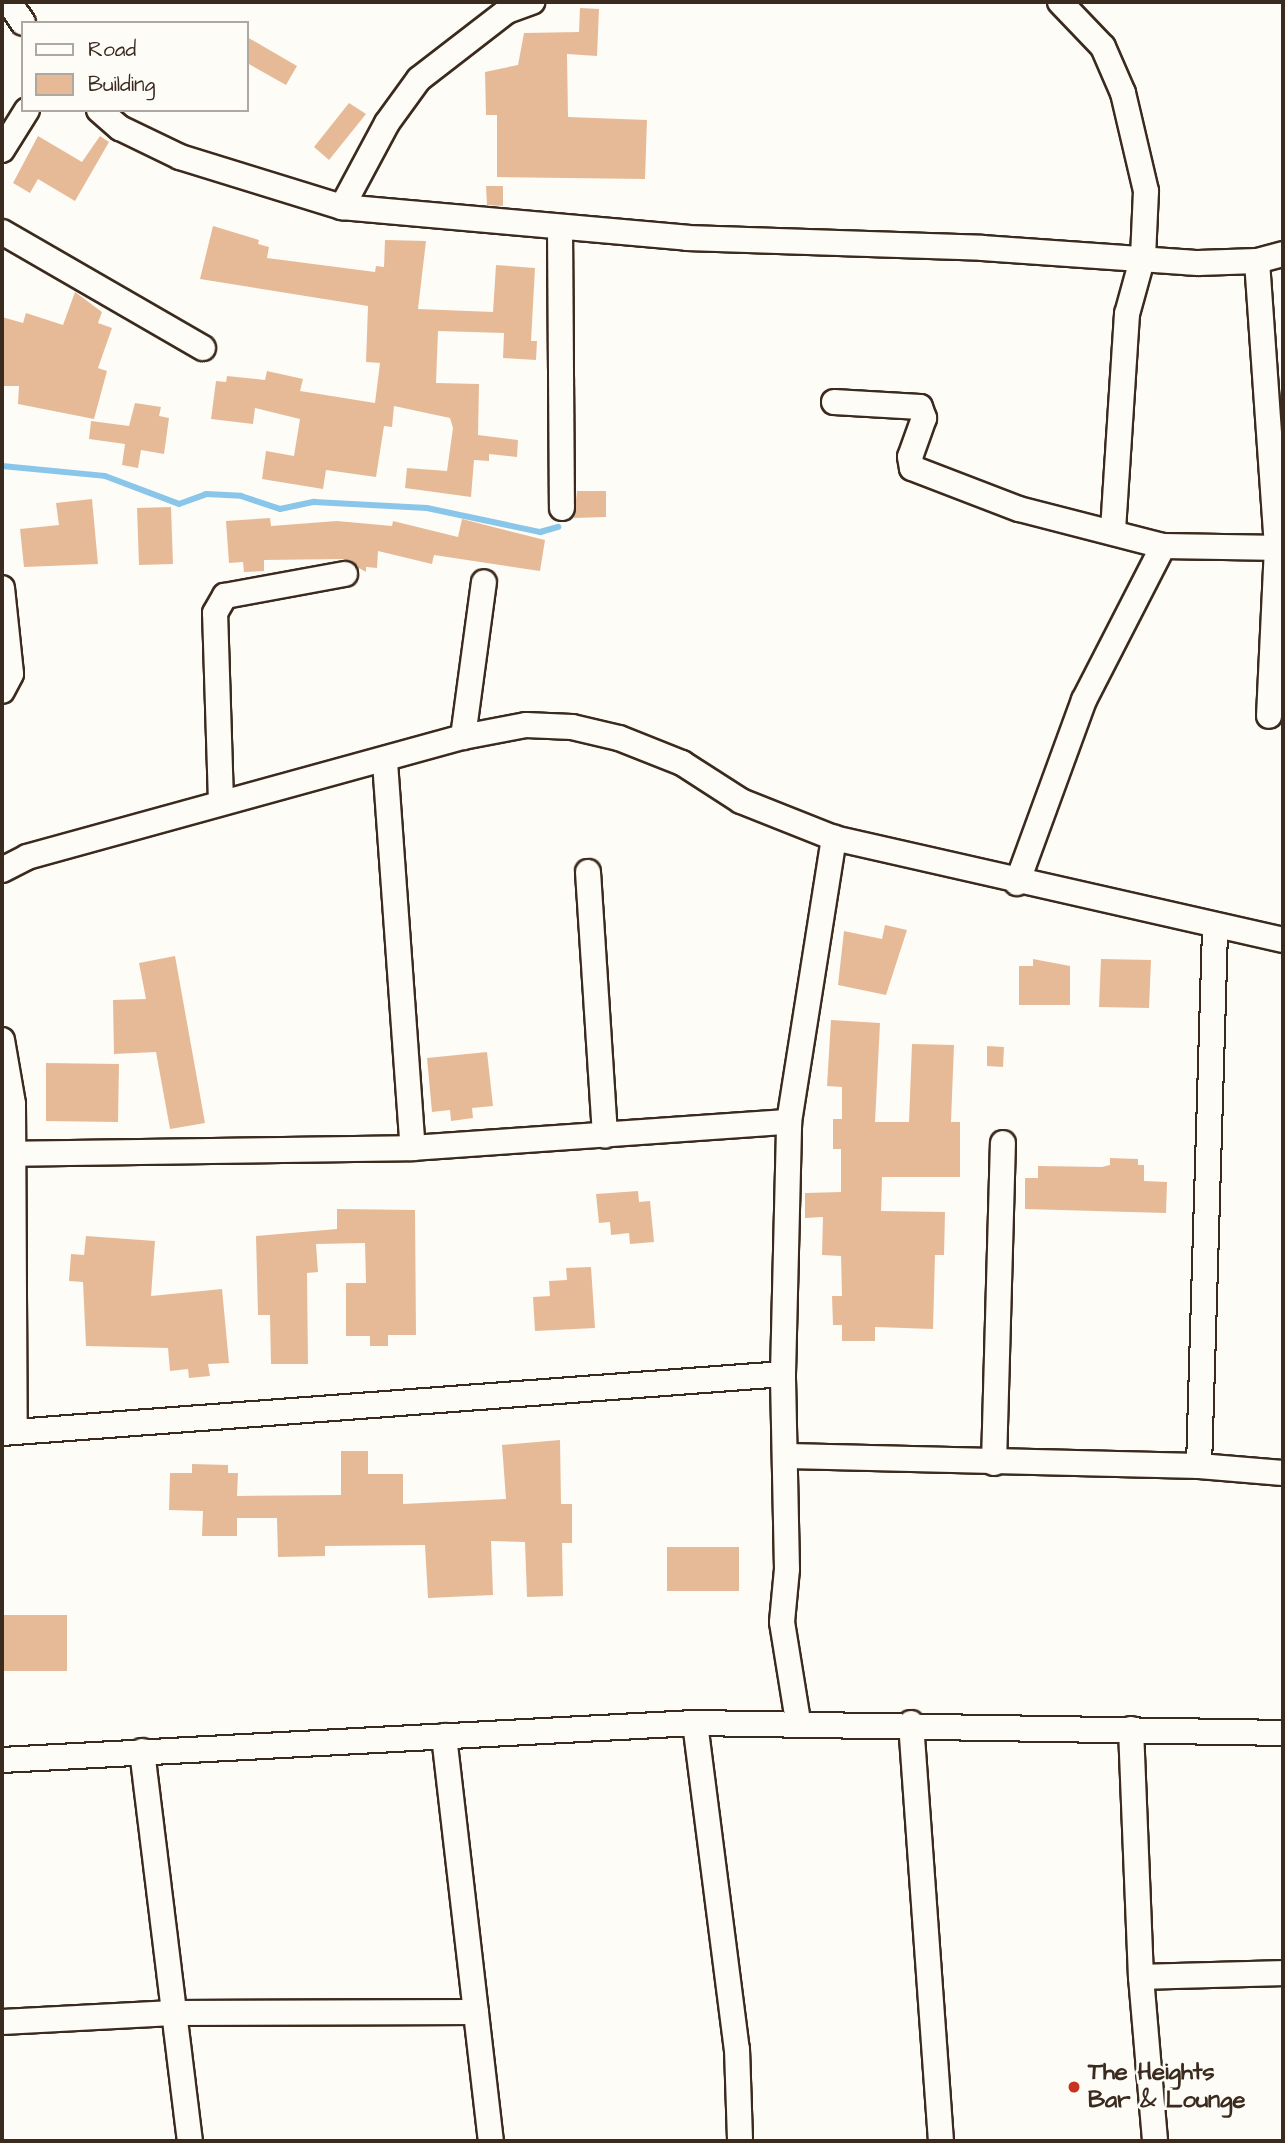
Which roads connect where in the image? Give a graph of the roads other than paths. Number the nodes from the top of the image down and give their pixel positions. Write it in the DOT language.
graph roads {
  1 [pos="9,2"];
  2 [pos="532,2"];
  3 [pos="1060,2"];
  4 [pos="22,21"];
  5 [pos="26,112"];
  6 [pos="101,112"];
  7 [pos="2,150"];
  8 [pos="342,207"];
  9 [pos="560,228"];
  10 [pos="2,232"];
  11 [pos="1283,254"];
  12 [pos="1143,256"];
  13 [pos="1257,261"];
  14 [pos="203,348"];
  15 [pos="834,402"];
  16 [pos="562,508"];
  17 [pos="1113,532"];
  18 [pos="1163,546"];
  19 [pos="1280,548"];
  20 [pos="345,574"];
  21 [pos="484,582"];
  22 [pos="2,588"];
  23 [pos="2,691"];
  24 [pos="1269,716"];
  25 [pos="463,737"];
  26 [pos="386,762"];
  27 [pos="221,802"];
  28 [pos="834,838"];
  29 [pos="2,870"];
  30 [pos="588,872"];
  31 [pos="1017,883"];
  32 [pos="1215,929"];
  33 [pos="1283,940"];
  34 [pos="2,1040"];
  35 [pos="789,1122"];
  36 [pos="605,1135"];
  37 [pos="1003,1143"];
  38 [pos="413,1148"];
  39 [pos="7,1155"];
  40 [pos="783,1374"];
  41 [pos="8,1433"];
  42 [pos="788,1456"];
  43 [pos="993,1463"];
  44 [pos="1199,1466"];
  45 [pos="1283,1474"];
  46 [pos="798,1721"];
  47 [pos="695,1723"];
  48 [pos="911,1723"];
  49 [pos="1131,1729"];
  50 [pos="1283,1733"];
  51 [pos="444,1736"];
  52 [pos="142,1751"];
  53 [pos="2,1760"];
  54 [pos="1283,1973"];
  55 [pos="1141,1977"];
  56 [pos="476,2012"];
  57 [pos="173,2013"];
  58 [pos="2,2022"];
  59 [pos="190,2141"];
  60 [pos="491,2141"];
  61 [pos="740,2141"];
  62 [pos="941,2141"];
  63 [pos="1155,2141"];
  1 -- 4 [label="street"];
  2 -- 8 [label="street"];
  3 -- 12 [label="street"];
  5 -- 7 [label="street"];
  6 -- 8 [label="street"];
  8 -- 9 [label="street"];
  9 -- 12 [label="street"];
  9 -- 16 [label="street"];
  10 -- 14 [label="street"];
  11 -- 13 [label="street"];
  12 -- 13 [label="street"];
  12 -- 17 [label="street"];
  13 -- 19 [label="street"];
  15 -- 17 [label="street"];
  17 -- 18 [label="street"];
  18 -- 19 [label="street"];
  18 -- 31 [label="street"];
  19 -- 24 [label="street"];
  20 -- 27 [label="street"];
  21 -- 25 [label="street"];
  22 -- 23 [label="street"];
  25 -- 26 [label="street"];
  25 -- 28 [label="street"];
  26 -- 27 [label="street"];
  26 -- 38 [label="street"];
  27 -- 29 [label="street"];
  28 -- 31 [label="street"];
  28 -- 35 [label="street"];
  30 -- 36 [label="street"];
  31 -- 32 [label="street"];
  32 -- 33 [label="street"];
  32 -- 44 [label="street"];
  34 -- 39 [label="street"];
  35 -- 36 [label="street"];
  35 -- 40 [label="street"];
  36 -- 38 [label="street"];
  37 -- 43 [label="street"];
  38 -- 39 [label="street"];
  39 -- 41 [label="street"];
  40 -- 41 [label="street"];
  40 -- 42 [label="street"];
  42 -- 43 [label="street"];
  42 -- 46 [label="street"];
  43 -- 44 [label="street"];
  44 -- 45 [label="street"];
  46 -- 47 [label="street"];
  46 -- 48 [label="street"];
  47 -- 51 [label="street"];
  47 -- 61 [label="street"];
  48 -- 49 [label="street"];
  48 -- 62 [label="street"];
  49 -- 50 [label="street"];
  49 -- 55 [label="street"];
  51 -- 52 [label="street"];
  51 -- 56 [label="street"];
  52 -- 53 [label="street"];
  52 -- 57 [label="street"];
  54 -- 55 [label="street"];
  55 -- 63 [label="street"];
  56 -- 57 [label="street"];
  56 -- 60 [label="street"];
  57 -- 58 [label="street"];
  57 -- 59 [label="street"];
}
